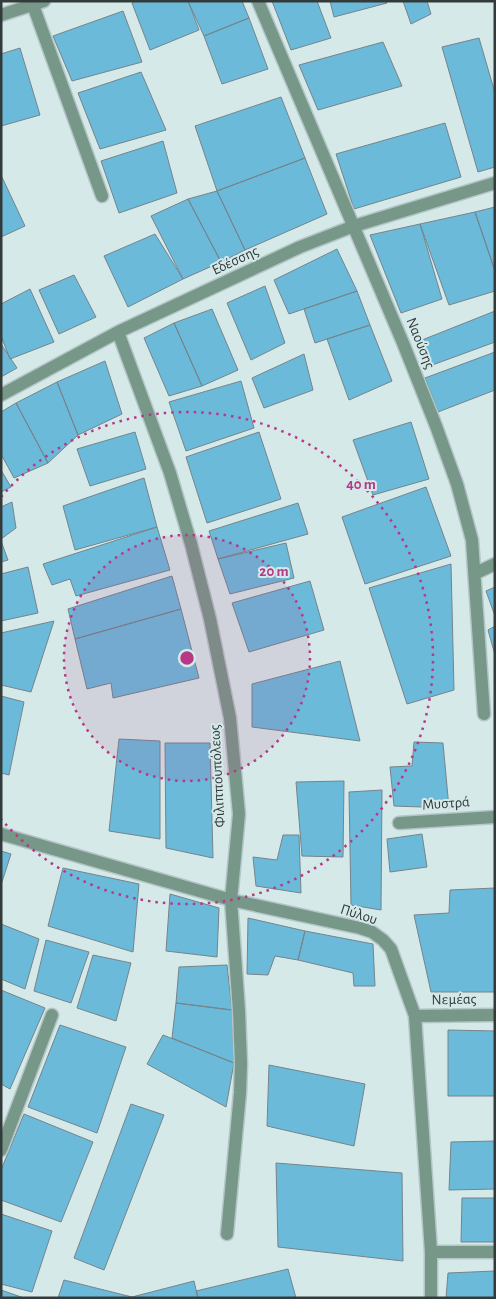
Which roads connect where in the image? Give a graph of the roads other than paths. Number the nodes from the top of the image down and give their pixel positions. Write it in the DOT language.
graph roads {
  1 [pos="258,1"];
  2 [pos="39,3"];
  3 [pos="1,15"];
  4 [pos="495,183"];
  5 [pos="102,196"];
  6 [pos="354,226"];
  7 [pos="118,332"];
  8 [pos="1,396"];
  9 [pos="495,564"];
  10 [pos="476,573"];
  11 [pos="484,714"];
  12 [pos="495,816"];
  13 [pos="399,823"];
  14 [pos="1,834"];
  15 [pos="231,900"];
  16 [pos="52,1015"];
  17 [pos="495,1015"];
  18 [pos="415,1016"];
  19 [pos="1,1150"];
  20 [pos="227,1234"];
  21 [pos="431,1252"];
  22 [pos="495,1252"];
  23 [pos="431,1298"];
  1 -- 6 [label="street, Ναούσης"];
  2 -- 3 [label="street"];
  2 -- 5 [label="street"];
  4 -- 6 [label="street, Εδέσσης"];
  6 -- 7 [label="street, Εδέσσης"];
  6 -- 10 [label="street, Ναούσης"];
  7 -- 8 [label="street, Εδέσσης"];
  7 -- 15 [label="street, Φιλιππουπόλεως"];
  9 -- 10 [label="street"];
  10 -- 11 [label="street, Ναούσης"];
  12 -- 13 [label="street, Μυστρά"];
  14 -- 15 [label="street, Πύλου"];
  15 -- 18 [label="street, Πύλου"];
  15 -- 20 [label="street, Φιλιππουπόλεως"];
  16 -- 19 [label="street"];
  17 -- 18 [label="street, Νεμέας"];
  18 -- 21 [label="street, Πύλου"];
  21 -- 22 [label="street"];
  21 -- 23 [label="street, Πύλου"];
}
